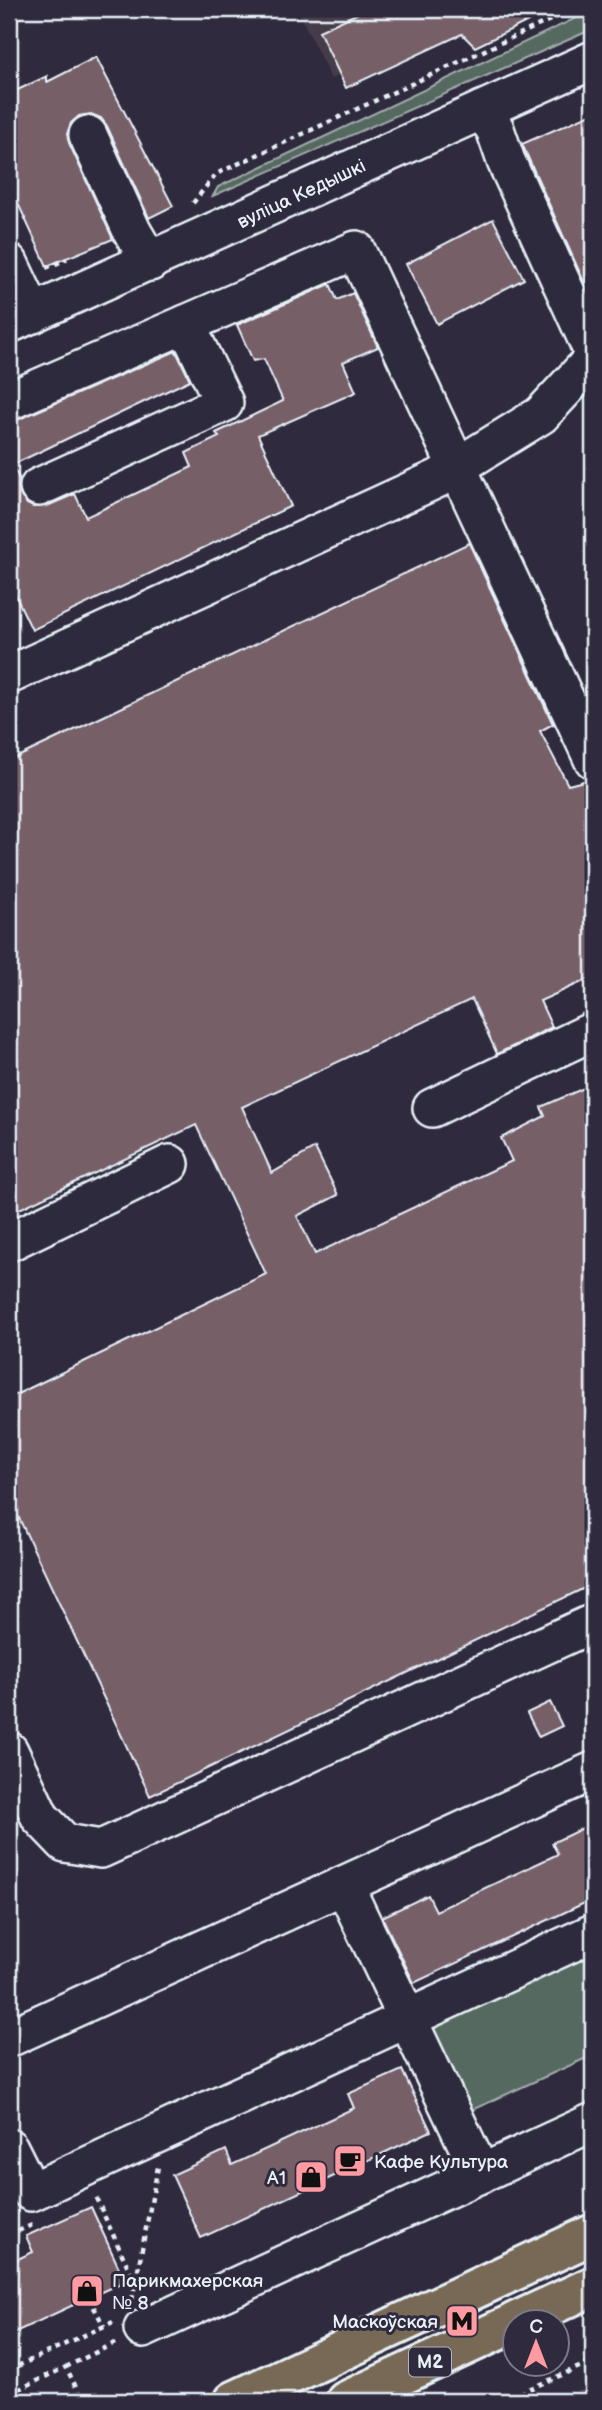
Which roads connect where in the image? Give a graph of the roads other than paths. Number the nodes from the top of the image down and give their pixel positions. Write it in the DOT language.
graph roads {
  1 [pos="593,60"];
  2 [pos="482,110"];
  3 [pos="88,135"];
  4 [pos="150,262"];
  5 [pos="13,272"];
  6 [pos="21,319"];
  7 [pos="186,324"];
  8 [pos="593,352"];
  9 [pos="593,359"];
  10 [pos="9,401"];
  11 [pos="457,467"];
  12 [pos="39,487"];
  13 [pos="9,674"];
  14 [pos="584,715"];
  15 [pos="593,759"];
  16 [pos="593,1031"];
  17 [pos="432,1108"];
  18 [pos="170,1164"];
  19 [pos="9,1242"];
  20 [pos="593,1623"];
  21 [pos="9,1751"];
  22 [pos="593,1771"];
  23 [pos="344,1885"];
  24 [pos="593,1933"];
  25 [pos="406,2018"];
  26 [pos="9,2038"];
  27 [pos="593,2122"];
  28 [pos="9,2148"];
  29 [pos="481,2174"];
  30 [pos="593,2234"];
  31 [pos="593,2286"];
  32 [pos="547,2308"];
  33 [pos="137,2316"];
  34 [pos="500,2330"];
  35 [pos="234,2401"];
  36 [pos="346,2401"];
  1 -- 2 [label="street, вуліца Кедышкі"];
  2 -- 4 [label="street, вуліца Кедышкі"];
  2 -- 8 [label="street"];
  3 -- 4 [label="street"];
  4 -- 6 [label="street, вуліца Кедышкі"];
  5 -- 6 [label="street"];
  7 -- 10 [label="street"];
  7 -- 11 [label="street"];
  7 -- 12 [label="street"];
  9 -- 11 [label="street"];
  11 -- 13 [label="street"];
  11 -- 14 [label="street"];
  14 -- 15 [label="street"];
  16 -- 17 [label="street"];
  18 -- 19 [label="street"];
  20 -- 21 [label="street"];
  22 -- 23 [label="street"];
  23 -- 25 [label="street"];
  23 -- 26 [label="street"];
  24 -- 25 [label="street"];
  25 -- 28 [label="street"];
  25 -- 29 [label="street"];
  27 -- 29 [label="street"];
  29 -- 33 [label="street"];
  30 -- 35 [label="main road, М2"];
  31 -- 32 [label="main road, М2"];
  34 -- 36 [label="main road, М2"];
}
